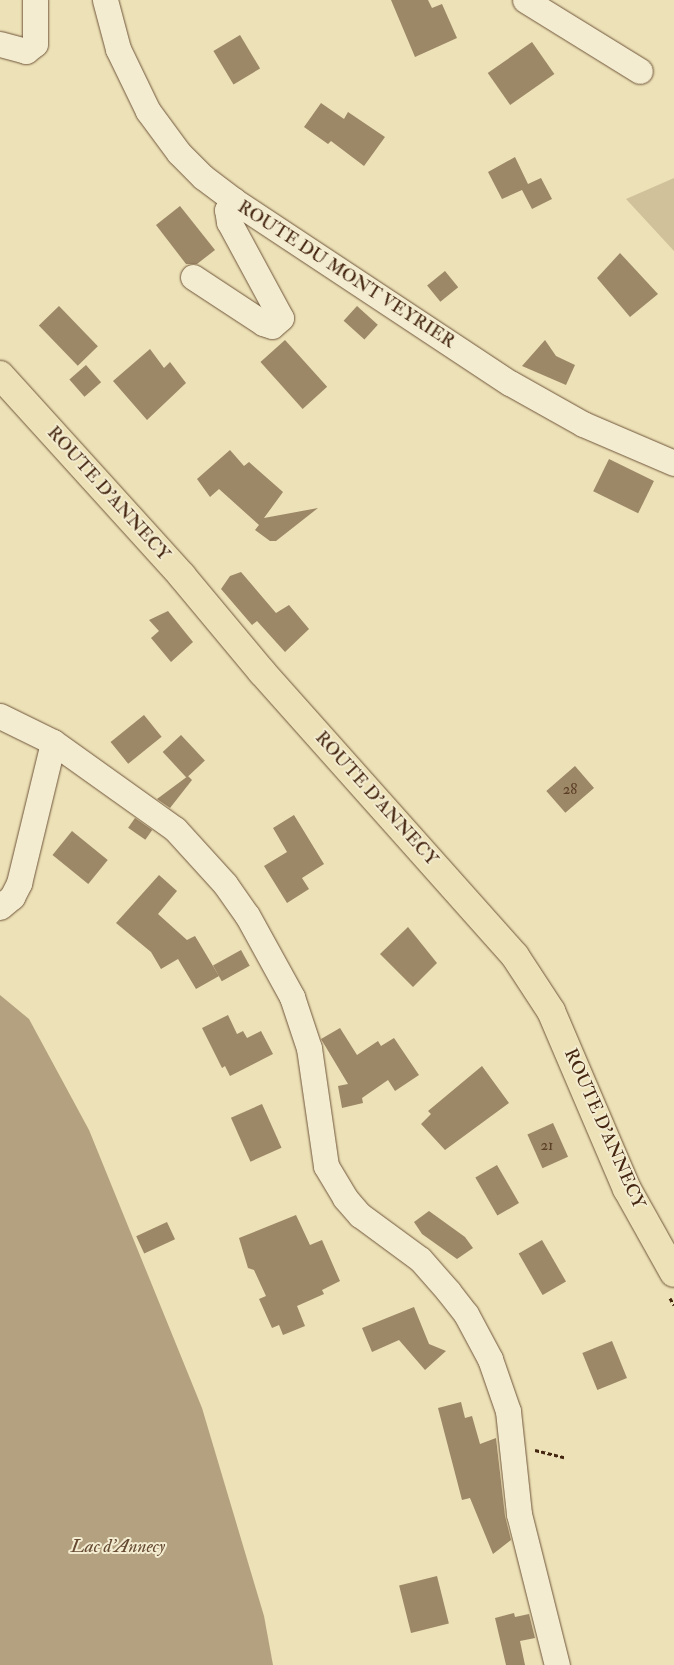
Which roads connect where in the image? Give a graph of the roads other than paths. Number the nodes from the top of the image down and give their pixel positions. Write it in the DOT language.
graph roads {
  1 [pos="35,0"];
  2 [pos="105,0"];
  3 [pos="525,0"];
  4 [pos="0,44"];
  5 [pos="640,71"];
  6 [pos="233,200"];
  7 [pos="193,277"];
  8 [pos="0,375"];
  9 [pos="674,463"];
  10 [pos="0,716"];
  11 [pos="53,742"];
  12 [pos="0,907"];
  13 [pos="669,1281"];
  14 [pos="557,1665"];
  1 -- 4 [label="street"];
  2 -- 6 [label="street, ROUTE DU MONT VEYRIER"];
  3 -- 5 [label="street"];
  6 -- 7 [label="street"];
  6 -- 9 [label="street, ROUTE DU MONT VEYRIER"];
  8 -- 13 [label="main road, ROUTE D'ANNECY"];
  10 -- 11 [label="street"];
  11 -- 12 [label="street"];
  11 -- 14 [label="street"];
}
